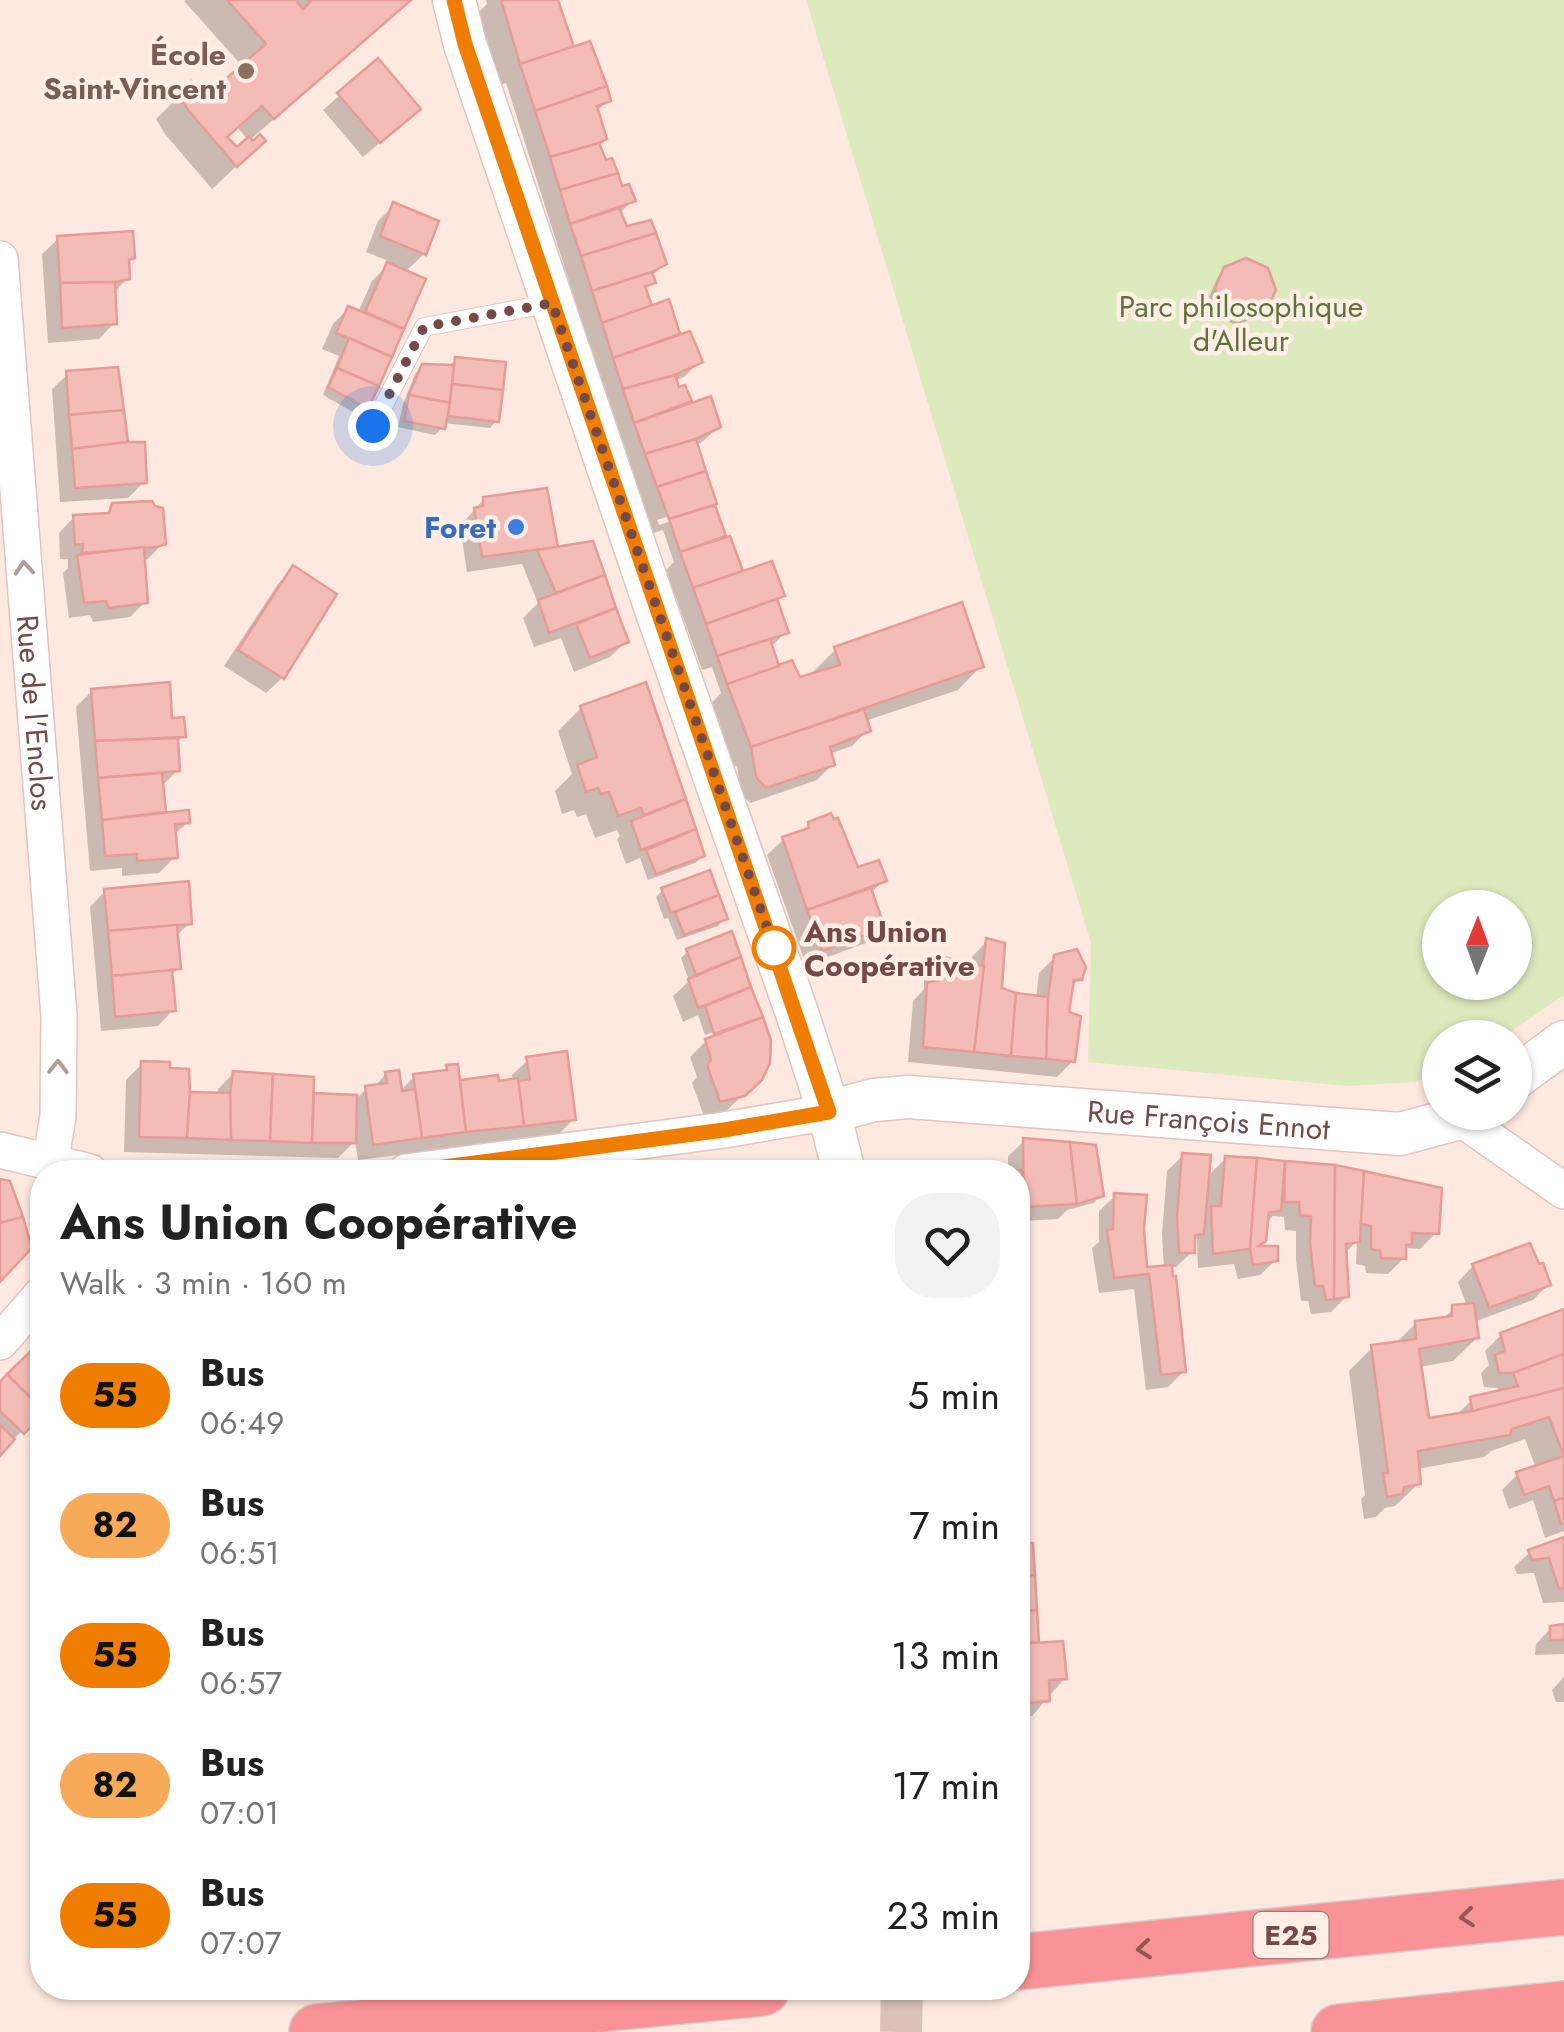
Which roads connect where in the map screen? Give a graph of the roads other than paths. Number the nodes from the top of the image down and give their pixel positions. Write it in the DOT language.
graph roads {
  1 [pos="454,0"];
  2 [pos="0,259"];
  3 [pos="552,303"];
  4 [pos="373,426"];
  5 [pos="1564,1042"];
  6 [pos="1532,1066"];
  7 [pos="829,1112"];
  8 [pos="1422,1127"];
  9 [pos="1484,1130"];
  10 [pos="0,1150"];
  11 [pos="36,1160"];
  12 [pos="51,1160"];
  13 [pos="497,1160"];
  14 [pos="841,1160"];
  15 [pos="1564,1190"];
  16 [pos="30,1308"];
  17 [pos="0,1342"];
  18 [pos="1564,1907"];
  19 [pos="1030,1961"];
  20 [pos="641,2000"];
  21 [pos="1564,2010"];
  22 [pos="317,2032"];
  23 [pos="1339,2032"];
  1 -- 3 [label="street"];
  12 -- 2 [label="street, Rue de l'Enclos, one-way"];
  3 -- 4 [label="lane"];
  3 -- 7 [label="street"];
  5 -- 6 [label="street"];
  7 -- 8 [label="street, Rue François Ennot"];
  7 -- 13 [label="street"];
  7 -- 14 [label="street"];
  9 -- 15 [label="street, Rue François Ennot"];
  10 -- 11 [label="street"];
  16 -- 17 [label="street"];
  18 -- 19 [label="highway, E25, one-way"];
  20 -- 22 [label="highway"];
  21 -- 23 [label="highway"];
}
